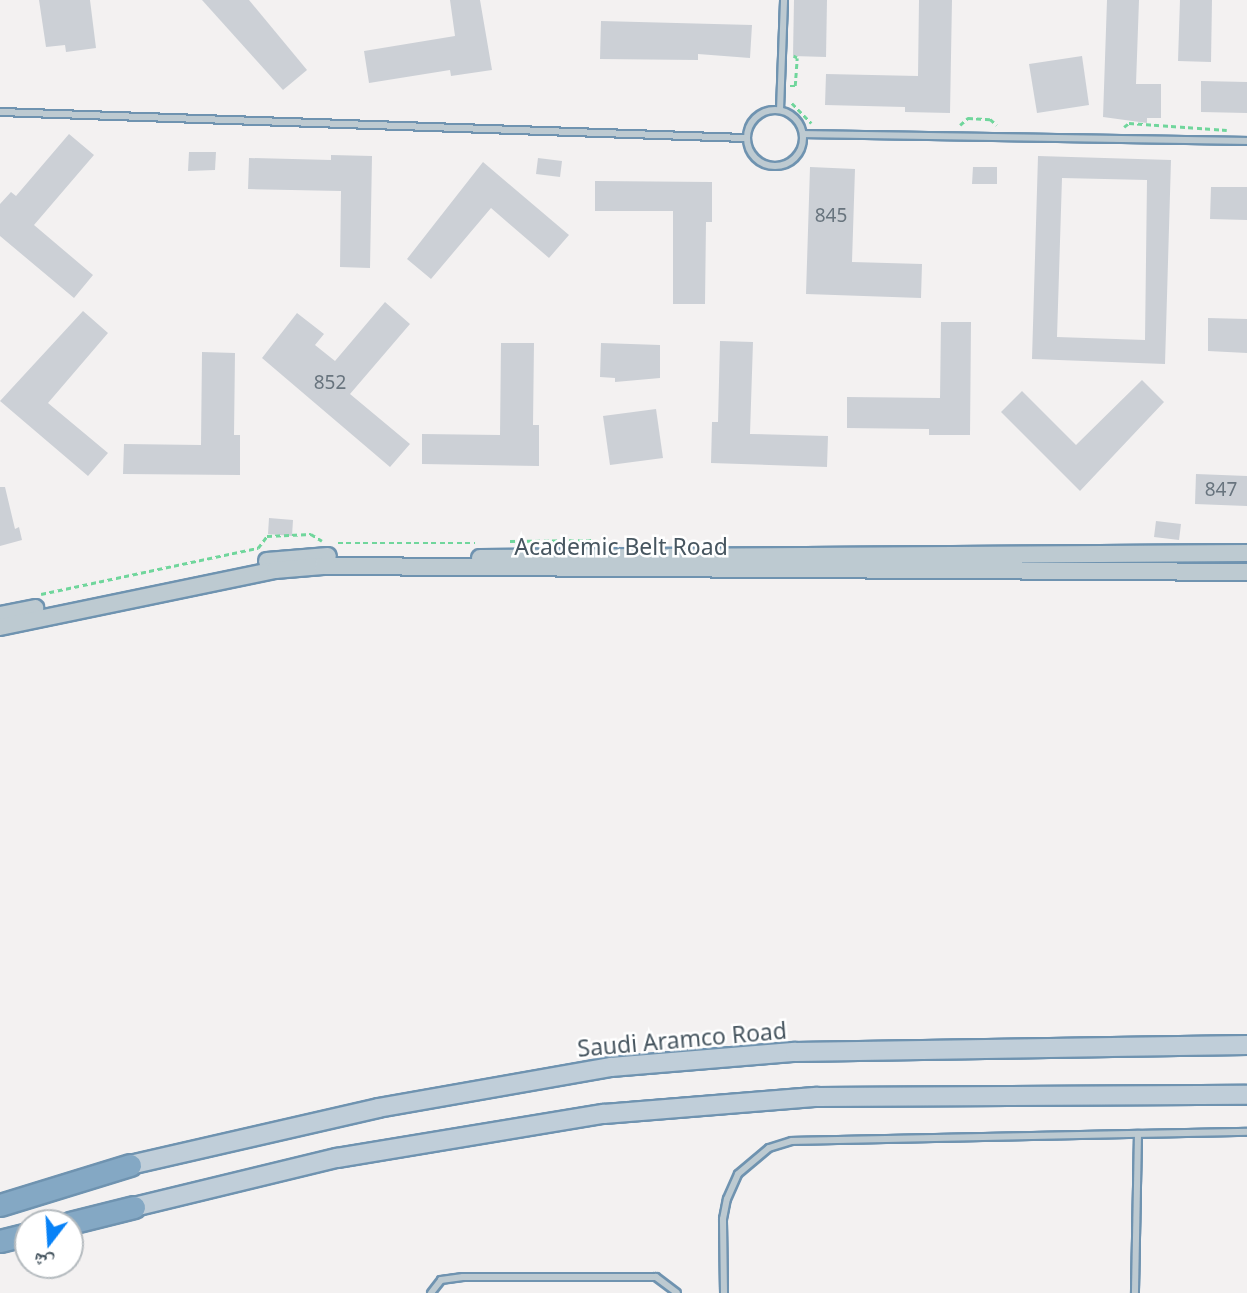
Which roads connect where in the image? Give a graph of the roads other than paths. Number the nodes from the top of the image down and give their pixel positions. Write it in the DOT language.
graph roads {
  1 [pos="784,0"];
  2 [pos="780,110"];
  3 [pos="0,113"];
  4 [pos="803,134"];
  5 [pos="746,138"];
  6 [pos="1247,141"];
  7 [pos="1247,553"];
  8 [pos="1247,572"];
  9 [pos="0,615"];
  10 [pos="0,626"];
  11 [pos="1247,1045"];
  12 [pos="1247,1095"];
  13 [pos="1247,1132"];
  14 [pos="1138,1134"];
  15 [pos="130,1165"];
  16 [pos="0,1195"];
  17 [pos="0,1205"];
  18 [pos="134,1207"];
  19 [pos="84,1220"];
  20 [pos="431,1293"];
  21 [pos="677,1293"];
  22 [pos="724,1293"];
  23 [pos="1135,1293"];
  1 -- 2 [label="lane"];
  2 -- 4 [label="lane"];
  2 -- 5 [label="lane"];
  3 -- 5 [label="lane"];
  4 -- 5 [label="lane"];
  4 -- 6 [label="lane"];
  7 -- 9 [label="street, Academic Belt Road"];
  8 -- 10 [label="street, Academic Belt Road"];
  11 -- 15 [label="main road, Saudi Aramco Road"];
  12 -- 18 [label="main road"];
  13 -- 14 [label="lane"];
  14 -- 22 [label="lane"];
  14 -- 23 [label="lane"];
  15 -- 16 [label="highway"];
  15 -- 17 [label="highway"];
  18 -- 19 [label="highway"];
  20 -- 21 [label="lane"];
}
